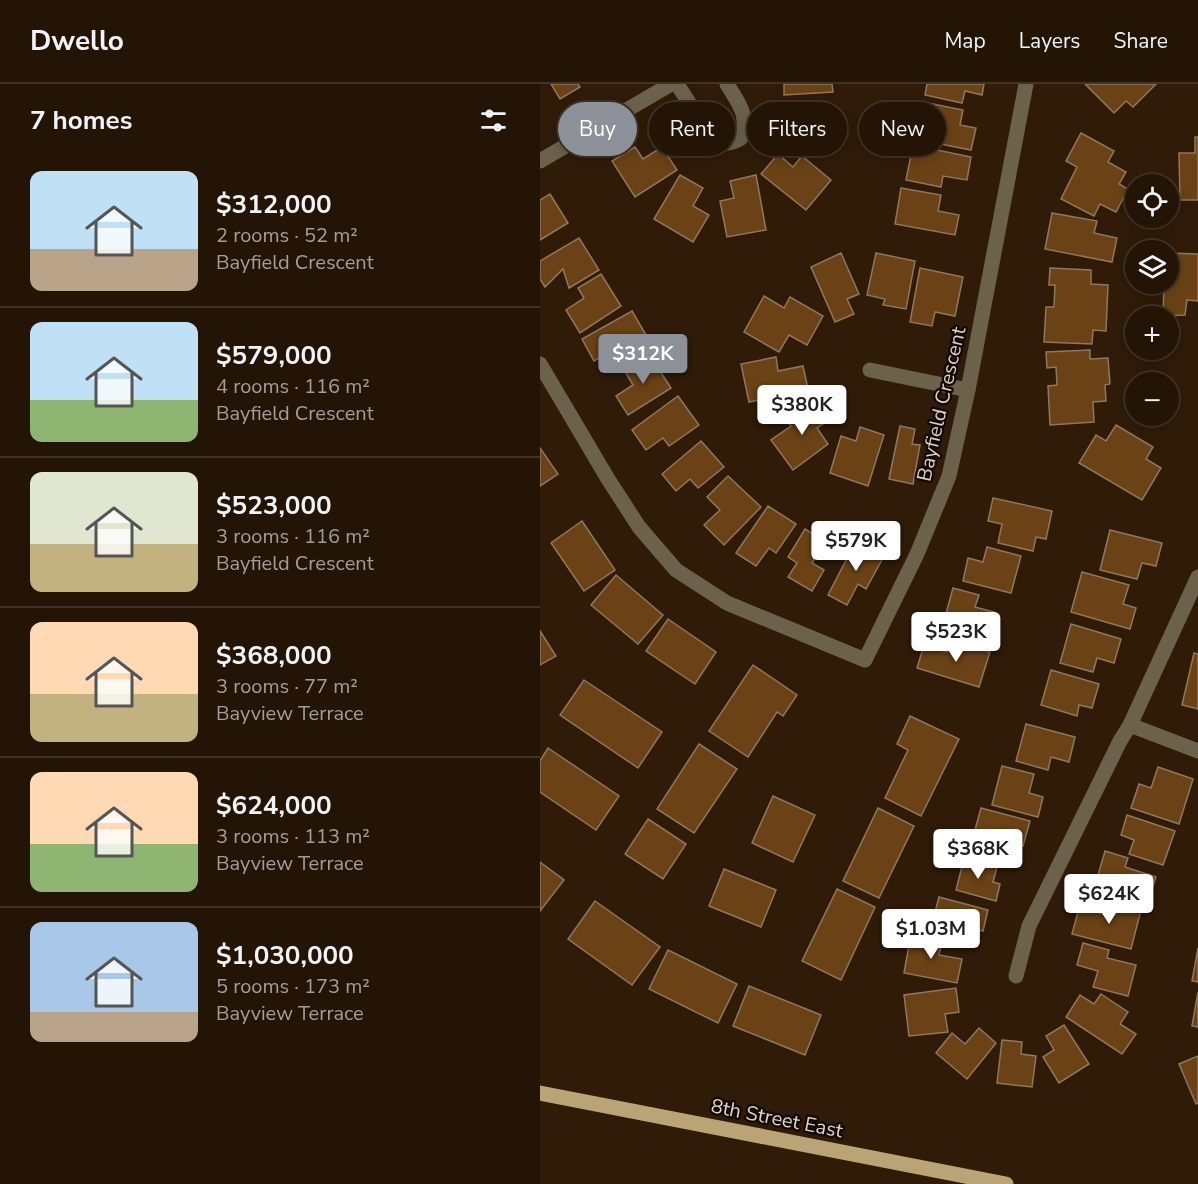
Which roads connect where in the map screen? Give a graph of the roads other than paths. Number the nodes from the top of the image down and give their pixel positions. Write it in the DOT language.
graph roads {
  1 [pos="671,84"];
  2 [pos="677,84"];
  3 [pos="727,84"];
  4 [pos="1026,84"];
  5 [pos="540,161"];
  6 [pos="540,364"];
  7 [pos="870,370"];
  8 [pos="968,390"];
  9 [pos="1198,577"];
  10 [pos="1130,724"];
  11 [pos="1198,751"];
  12 [pos="1016,976"];
  13 [pos="540,1093"];
  14 [pos="1006,1184"];
  1 -- 5 [label="street"];
  2 -- 3 [label="street"];
  4 -- 8 [label="street, Bayfield Crescent"];
  6 -- 8 [label="street, Bayfield Crescent"];
  7 -- 8 [label="street"];
  9 -- 10 [label="street"];
  10 -- 11 [label="street"];
  10 -- 12 [label="street"];
  13 -- 14 [label="main road, 8th Street East"];
}
